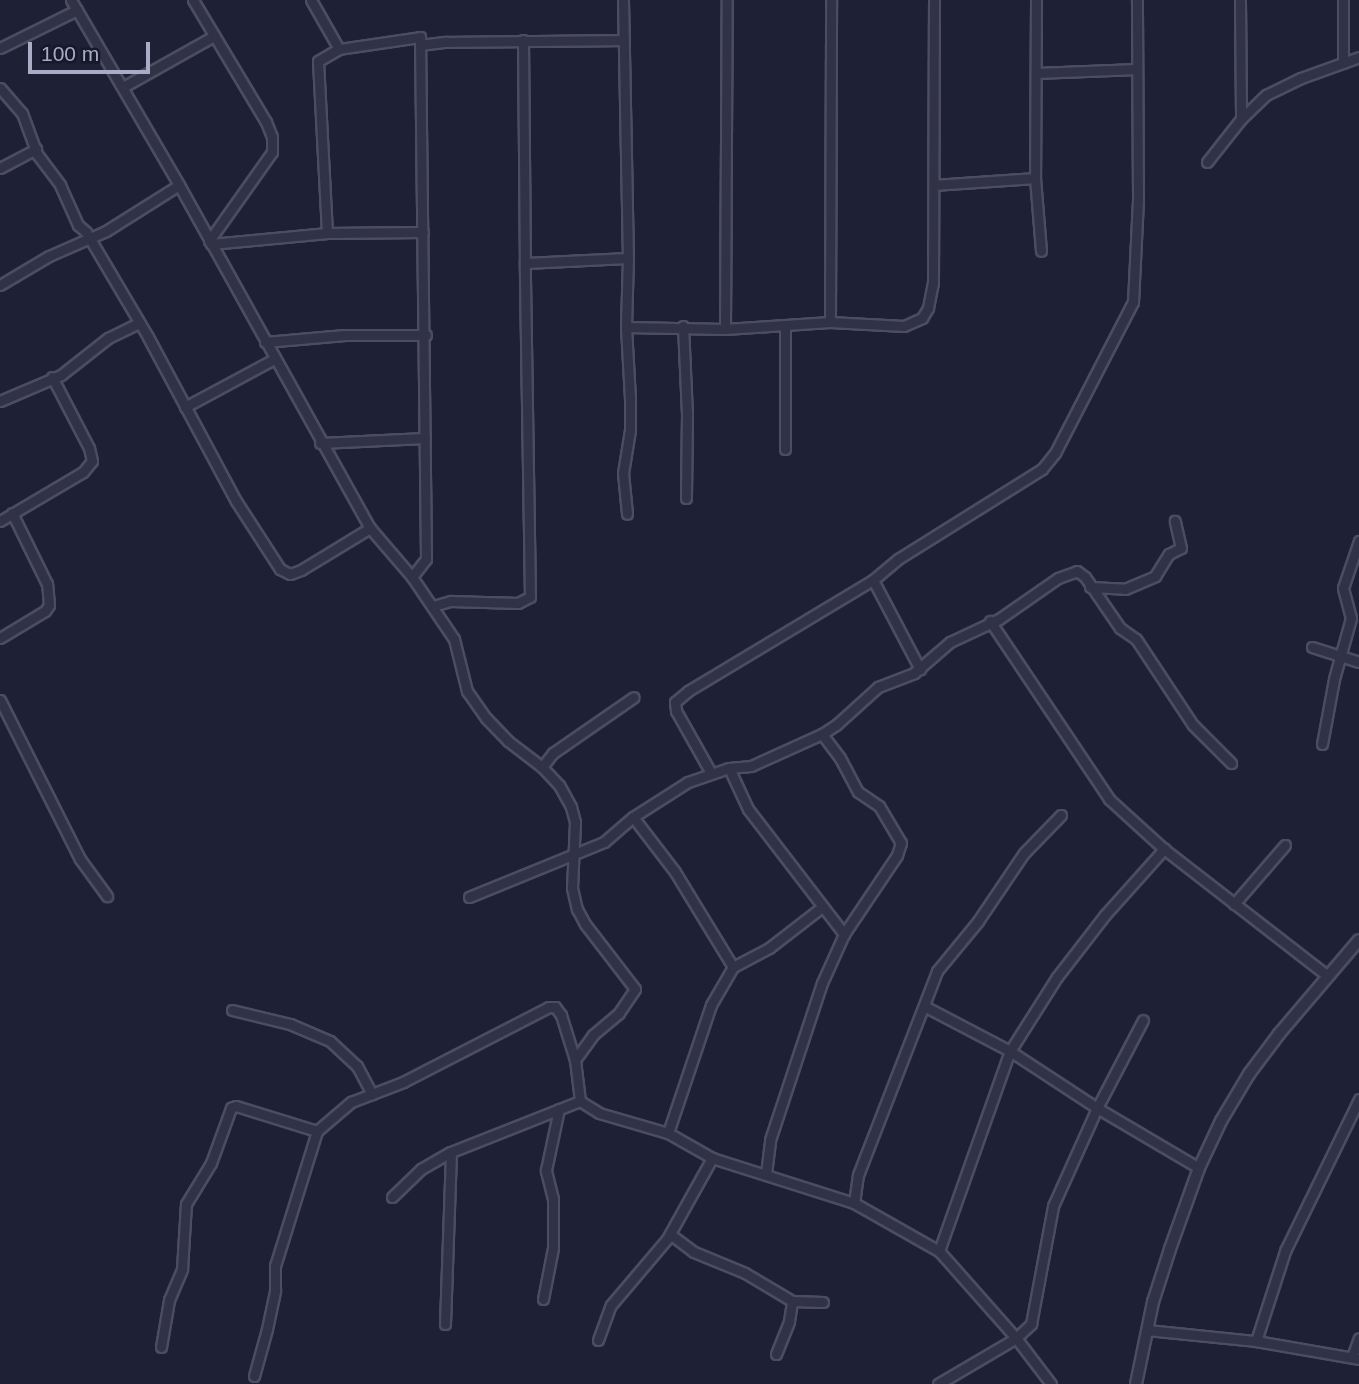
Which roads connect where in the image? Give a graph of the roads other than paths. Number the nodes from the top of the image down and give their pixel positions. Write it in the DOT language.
graph roads {
  1 [pos="71,0"];
  2 [pos="193,0"];
  3 [pos="311,0"];
  4 [pos="623,0"];
  5 [pos="727,0"];
  6 [pos="831,0"];
  7 [pos="934,0"];
  8 [pos="1037,0"];
  9 [pos="1137,0"];
  10 [pos="1240,0"];
  11 [pos="1343,0"];
  12 [pos="77,10"];
  13 [pos="214,36"];
  14 [pos="523,40"];
  15 [pos="624,40"];
  16 [pos="420,45"];
  17 [pos="0,48"];
  18 [pos="339,49"];
  19 [pos="1359,57"];
  20 [pos="1343,63"];
  21 [pos="1137,69"];
  22 [pos="1036,73"];
  23 [pos="123,87"];
  24 [pos="0,88"];
  25 [pos="1241,119"];
  26 [pos="36,149"];
  27 [pos="1207,162"];
  28 [pos="0,168"];
  29 [pos="1035,178"];
  30 [pos="179,185"];
  31 [pos="934,185"];
  32 [pos="423,232"];
  33 [pos="327,233"];
  34 [pos="90,239"];
  35 [pos="210,242"];
  36 [pos="1041,251"];
  37 [pos="628,258"];
  38 [pos="525,263"];
  39 [pos="0,285"];
  40 [pos="830,322"];
  41 [pos="139,323"];
  42 [pos="785,325"];
  43 [pos="683,326"];
  44 [pos="626,327"];
  45 [pos="725,329"];
  46 [pos="426,335"];
  47 [pos="265,342"];
  48 [pos="274,359"];
  49 [pos="52,377"];
  50 [pos="0,401"];
  51 [pos="185,407"];
  52 [pos="425,438"];
  53 [pos="320,443"];
  54 [pos="785,449"];
  55 [pos="686,498"];
  56 [pos="12,513"];
  57 [pos="627,514"];
  58 [pos="0,521"];
  59 [pos="1175,521"];
  60 [pos="370,528"];
  61 [pos="1359,541"];
  62 [pos="412,577"];
  63 [pos="873,580"];
  64 [pos="1090,587"];
  65 [pos="433,606"];
  66 [pos="990,621"];
  67 [pos="0,638"];
  68 [pos="1312,647"];
  69 [pos="1341,658"];
  70 [pos="1359,662"];
  71 [pos="920,669"];
  72 [pos="634,697"];
  73 [pos="0,700"];
  74 [pos="822,734"];
  75 [pos="1322,744"];
  76 [pos="1231,763"];
  77 [pos="542,767"];
  78 [pos="729,768"];
  79 [pos="711,773"];
  80 [pos="1062,815"];
  81 [pos="633,817"];
  82 [pos="1285,845"];
  83 [pos="1164,849"];
  84 [pos="572,856"];
  85 [pos="107,895"];
  86 [pos="469,898"];
  87 [pos="1234,904"];
  88 [pos="822,907"];
  89 [pos="844,934"];
  90 [pos="1359,940"];
  91 [pos="733,967"];
  92 [pos="1328,976"];
  93 [pos="924,1006"];
  94 [pos="232,1010"];
  95 [pos="1143,1020"];
  96 [pos="1010,1051"];
  97 [pos="575,1060"];
  98 [pos="372,1094"];
  99 [pos="1359,1099"];
  100 [pos="580,1101"];
  101 [pos="1097,1108"];
  102 [pos="559,1109"];
  103 [pos="317,1131"];
  104 [pos="668,1133"];
  105 [pos="451,1152"];
  106 [pos="712,1158"];
  107 [pos="1199,1168"];
  108 [pos="766,1174"];
  109 [pos="392,1197"];
  110 [pos="854,1203"];
  111 [pos="670,1234"];
  112 [pos="939,1251"];
  113 [pos="542,1299"];
  114 [pos="792,1301"];
  115 [pos="823,1302"];
  116 [pos="445,1324"];
  117 [pos="1147,1329"];
  118 [pos="1017,1338"];
  119 [pos="1359,1338"];
  120 [pos="598,1340"];
  121 [pos="1256,1341"];
  122 [pos="161,1347"];
  123 [pos="776,1354"];
  124 [pos="1356,1358"];
  125 [pos="254,1376"];
  126 [pos="1048,1383"];
  127 [pos="938,1384"];
  128 [pos="1136,1384"];
  1 -- 12 [label="street"];
  2 -- 13 [label="street"];
  3 -- 18 [label="street"];
  4 -- 15 [label="street"];
  5 -- 45 [label="street"];
  6 -- 40 [label="street"];
  7 -- 31 [label="street"];
  8 -- 22 [label="street"];
  9 -- 21 [label="street"];
  10 -- 25 [label="street"];
  11 -- 20 [label="street"];
  12 -- 17 [label="street"];
  12 -- 23 [label="street"];
  13 -- 23 [label="street"];
  13 -- 35 [label="street"];
  14 -- 15 [label="street"];
  14 -- 16 [label="street"];
  14 -- 38 [label="street"];
  15 -- 37 [label="street"];
  16 -- 18 [label="street"];
  16 -- 32 [label="street"];
  18 -- 33 [label="street"];
  19 -- 20 [label="street"];
  20 -- 25 [label="street"];
  21 -- 22 [label="street"];
  21 -- 63 [label="street"];
  22 -- 29 [label="street"];
  23 -- 30 [label="street"];
  24 -- 26 [label="street"];
  25 -- 27 [label="street"];
  26 -- 28 [label="street"];
  26 -- 34 [label="street"];
  29 -- 31 [label="street"];
  29 -- 36 [label="street"];
  30 -- 34 [label="street"];
  30 -- 35 [label="street"];
  31 -- 40 [label="street"];
  32 -- 33 [label="street"];
  32 -- 46 [label="street"];
  33 -- 35 [label="street"];
  34 -- 39 [label="street"];
  34 -- 41 [label="street"];
  35 -- 47 [label="street"];
  37 -- 38 [label="street"];
  37 -- 44 [label="street"];
  38 -- 65 [label="street"];
  40 -- 42 [label="street"];
  41 -- 49 [label="street"];
  41 -- 51 [label="street"];
  42 -- 45 [label="street"];
  42 -- 54 [label="street"];
  43 -- 44 [label="street"];
  43 -- 45 [label="street"];
  43 -- 55 [label="street"];
  44 -- 57 [label="street"];
  46 -- 47 [label="street"];
  46 -- 52 [label="street"];
  47 -- 48 [label="street"];
  48 -- 51 [label="street"];
  48 -- 53 [label="street"];
  49 -- 50 [label="street"];
  49 -- 56 [label="street"];
  51 -- 60 [label="street"];
  52 -- 53 [label="street"];
  52 -- 62 [label="street"];
  53 -- 60 [label="street"];
  56 -- 58 [label="street"];
  56 -- 67 [label="street"];
  59 -- 64 [label="street"];
  60 -- 62 [label="street"];
  61 -- 69 [label="street"];
  62 -- 65 [label="street"];
  63 -- 71 [label="street"];
  63 -- 79 [label="street"];
  64 -- 66 [label="street"];
  64 -- 76 [label="street"];
  65 -- 77 [label="street"];
  66 -- 71 [label="street"];
  66 -- 83 [label="street"];
  68 -- 69 [label="street"];
  69 -- 70 [label="street"];
  69 -- 75 [label="street"];
  71 -- 74 [label="street"];
  72 -- 77 [label="street"];
  73 -- 85 [label="street"];
  74 -- 78 [label="street"];
  74 -- 89 [label="street"];
  77 -- 84 [label="street"];
  78 -- 79 [label="street"];
  78 -- 88 [label="street"];
  79 -- 81 [label="street"];
  80 -- 93 [label="street"];
  81 -- 84 [label="street"];
  81 -- 91 [label="street"];
  82 -- 87 [label="street"];
  83 -- 87 [label="street"];
  83 -- 96 [label="street"];
  84 -- 86 [label="street"];
  84 -- 97 [label="street"];
  87 -- 92 [label="street"];
  88 -- 89 [label="street"];
  88 -- 91 [label="street"];
  89 -- 108 [label="street"];
  90 -- 92 [label="street"];
  91 -- 104 [label="street"];
  92 -- 107 [label="street"];
  93 -- 96 [label="street"];
  93 -- 110 [label="street"];
  94 -- 98 [label="street"];
  95 -- 101 [label="street"];
  96 -- 101 [label="street"];
  96 -- 112 [label="street"];
  97 -- 98 [label="street"];
  97 -- 100 [label="street"];
  98 -- 103 [label="street"];
  99 -- 121 [label="street"];
  100 -- 102 [label="street"];
  100 -- 104 [label="street"];
  101 -- 107 [label="street"];
  101 -- 118 [label="street"];
  102 -- 105 [label="street"];
  102 -- 113 [label="street"];
  103 -- 122 [label="street"];
  103 -- 125 [label="street"];
  104 -- 106 [label="street"];
  105 -- 109 [label="street"];
  105 -- 116 [label="street"];
  106 -- 108 [label="street"];
  106 -- 111 [label="street"];
  107 -- 117 [label="street"];
  108 -- 110 [label="street"];
  110 -- 112 [label="street"];
  111 -- 114 [label="street"];
  111 -- 120 [label="street"];
  112 -- 118 [label="street"];
  114 -- 115 [label="street"];
  114 -- 123 [label="street"];
  117 -- 121 [label="street"];
  117 -- 128 [label="street"];
  118 -- 126 [label="street"];
  118 -- 127 [label="street"];
  119 -- 124 [label="street"];
  121 -- 124 [label="street"];
}
